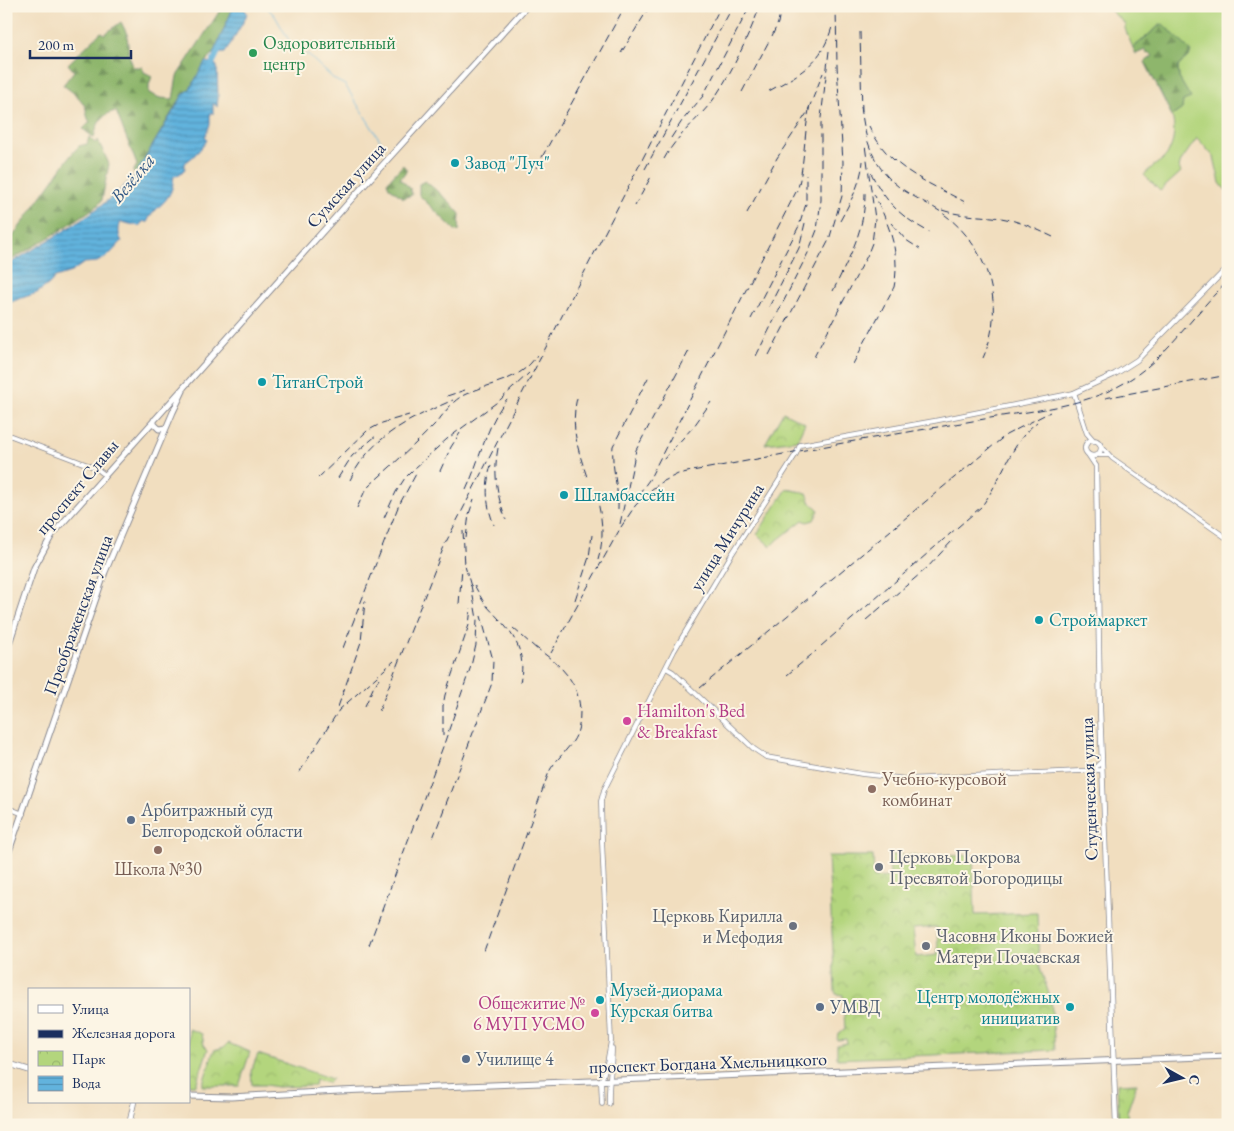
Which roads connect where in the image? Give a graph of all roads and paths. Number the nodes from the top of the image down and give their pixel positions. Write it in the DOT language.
graph roads {
  1 [pos="527,6"];
  2 [pos="1228,266"];
  3 [pos="188,384"];
  4 [pos="1074,393"];
  5 [pos="159,414"];
  6 [pos="154,420"];
  7 [pos="166,427"];
  8 [pos="1087,433"];
  9 [pos="7,434"];
  10 [pos="1094,441"];
  11 [pos="1086,442"];
  12 [pos="1101,446"];
  13 [pos="1088,454"];
  14 [pos="1099,455"];
  15 [pos="1109,455"];
  16 [pos="1096,466"];
  17 [pos="105,475"];
  18 [pos="1228,539"];
  19 [pos="6,653"];
  20 [pos="666,668"];
  21 [pos="1101,762"];
  22 [pos="1102,770"];
  23 [pos="1092,771"];
  24 [pos="6,807"];
  25 [pos="23,814"];
  26 [pos="6,860"];
  27 [pos="611,1041"];
  28 [pos="1228,1056"];
  29 [pos="1113,1061"];
  30 [pos="6,1063"];
  31 [pos="28,1070"];
  32 [pos="610,1081"];
  33 [pos="601,1082"];
  34 [pos="190,1096"];
  35 [pos="134,1104"];
  36 [pos="602,1104"];
  37 [pos="609,1104"];
  38 [pos="129,1125"];
  39 [pos="1116,1125"];
  1 -- 3 [label="main road, Сумская улица"];
  2 -- 4 [label="main road, улица Мичурина"];
  3 -- 5 [label="main road, проспект Славы"];
  3 -- 7 [label="main road, Преображенская улица"];
  4 -- 8 [label="main road"];
  4 -- 20 [label="street, улица Мичурина"];
  5 -- 6 [label="main road, проспект Славы"];
  5 -- 7 [label="main road"];
  6 -- 7 [label="main road"];
  6 -- 17 [label="main road, проспект Славы"];
  7 -- 25 [label="main road, Преображенская улица"];
  8 -- 10 [label="main road"];
  8 -- 11 [label="main road"];
  9 -- 17 [label="street"];
  10 -- 11 [label="main road"];
  10 -- 12 [label="main road"];
  11 -- 13 [label="main road"];
  12 -- 14 [label="main road"];
  12 -- 15 [label="street"];
  13 -- 14 [label="main road"];
  13 -- 16 [label="main road"];
  14 -- 15 [label="street"];
  14 -- 16 [label="main road, Студенческая улица"];
  15 -- 18 [label="street"];
  16 -- 21 [label="main road, Студенческая улица"];
  17 -- 19 [label="main road, проспект Славы"];
  20 -- 23 [label="street"];
  20 -- 27 [label="street, улица Мичурина"];
  21 -- 22 [label="main road, Студенческая улица"];
  21 -- 23 [label="street"];
  22 -- 23 [label="street"];
  22 -- 29 [label="main road, Студенческая улица"];
  24 -- 25 [label="street"];
  25 -- 26 [label="main road, Преображенская улица"];
  27 -- 32 [label="street"];
  27 -- 33 [label="street, улица Мичурина"];
  28 -- 29 [label="main road, проспект Богдана Хмельницкого"];
  29 -- 32 [label="main road, проспект Богдана Хмельницкого"];
  29 -- 39 [label="main road, Студенческая улица"];
  30 -- 31 [label="main road"];
  32 -- 33 [label="main road, проспект Богдана Хмельницкого"];
  32 -- 37 [label="street"];
  33 -- 34 [label="main road, проспект Богдана Хмельницкого"];
  33 -- 36 [label="street, улица Мичурина"];
  35 -- 38 [label="main road"];
}
